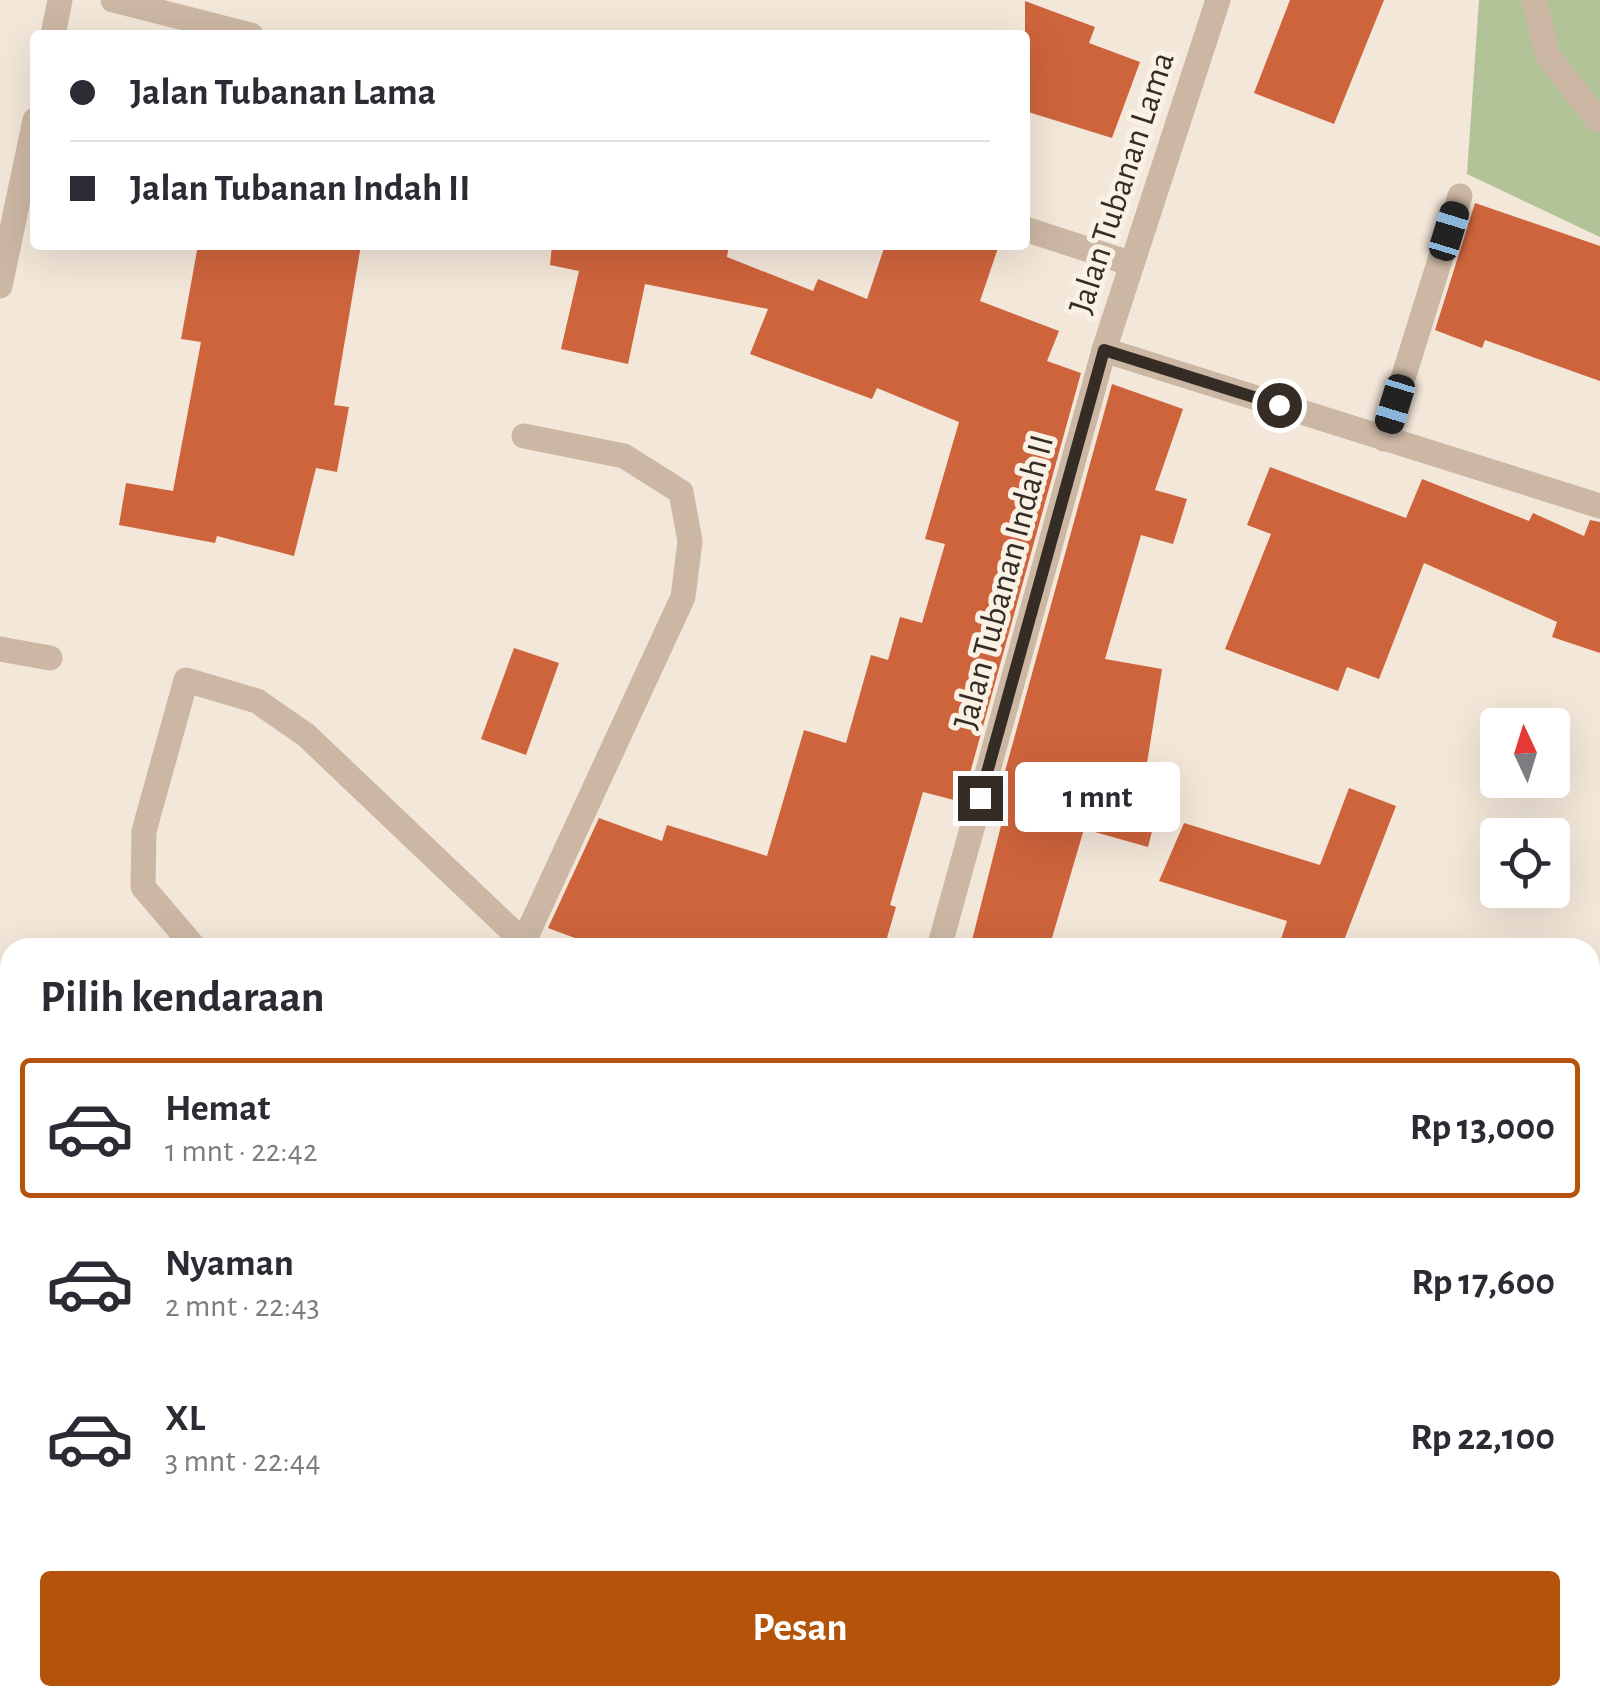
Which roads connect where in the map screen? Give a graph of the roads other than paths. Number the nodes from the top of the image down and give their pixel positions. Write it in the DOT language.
graph roads {
  1 [pos="60,0"];
  2 [pos="113,0"];
  3 [pos="1218,0"];
  4 [pos="1534,0"];
  5 [pos="54,30"];
  6 [pos="232,30"];
  7 [pos="1598,120"];
  8 [pos="30,144"];
  9 [pos="1460,196"];
  10 [pos="1030,231"];
  11 [pos="1132,264"];
  12 [pos="0,286"];
  13 [pos="1104,350"];
  14 [pos="524,436"];
  15 [pos="1384,438"];
  16 [pos="1600,506"];
  17 [pos="0,650"];
  18 [pos="50,658"];
  19 [pos="187,938"];
  20 [pos="521,938"];
  21 [pos="530,938"];
  22 [pos="942,938"];
  1 -- 5 [label="street"];
  2 -- 6 [label="street"];
  3 -- 11 [label="street, Jalan Tubanan Lama"];
  4 -- 7 [label="street"];
  8 -- 12 [label="street"];
  9 -- 15 [label="street"];
  10 -- 11 [label="street"];
  11 -- 13 [label="street, Jalan Tubanan Lama"];
  13 -- 15 [label="street, Jalan Tubanan Lama"];
  13 -- 22 [label="street, Jalan Tubanan Indah II"];
  14 -- 21 [label="street"];
  15 -- 16 [label="street, Jalan Tubanan Lama"];
  17 -- 18 [label="street"];
  19 -- 20 [label="street"];
}
